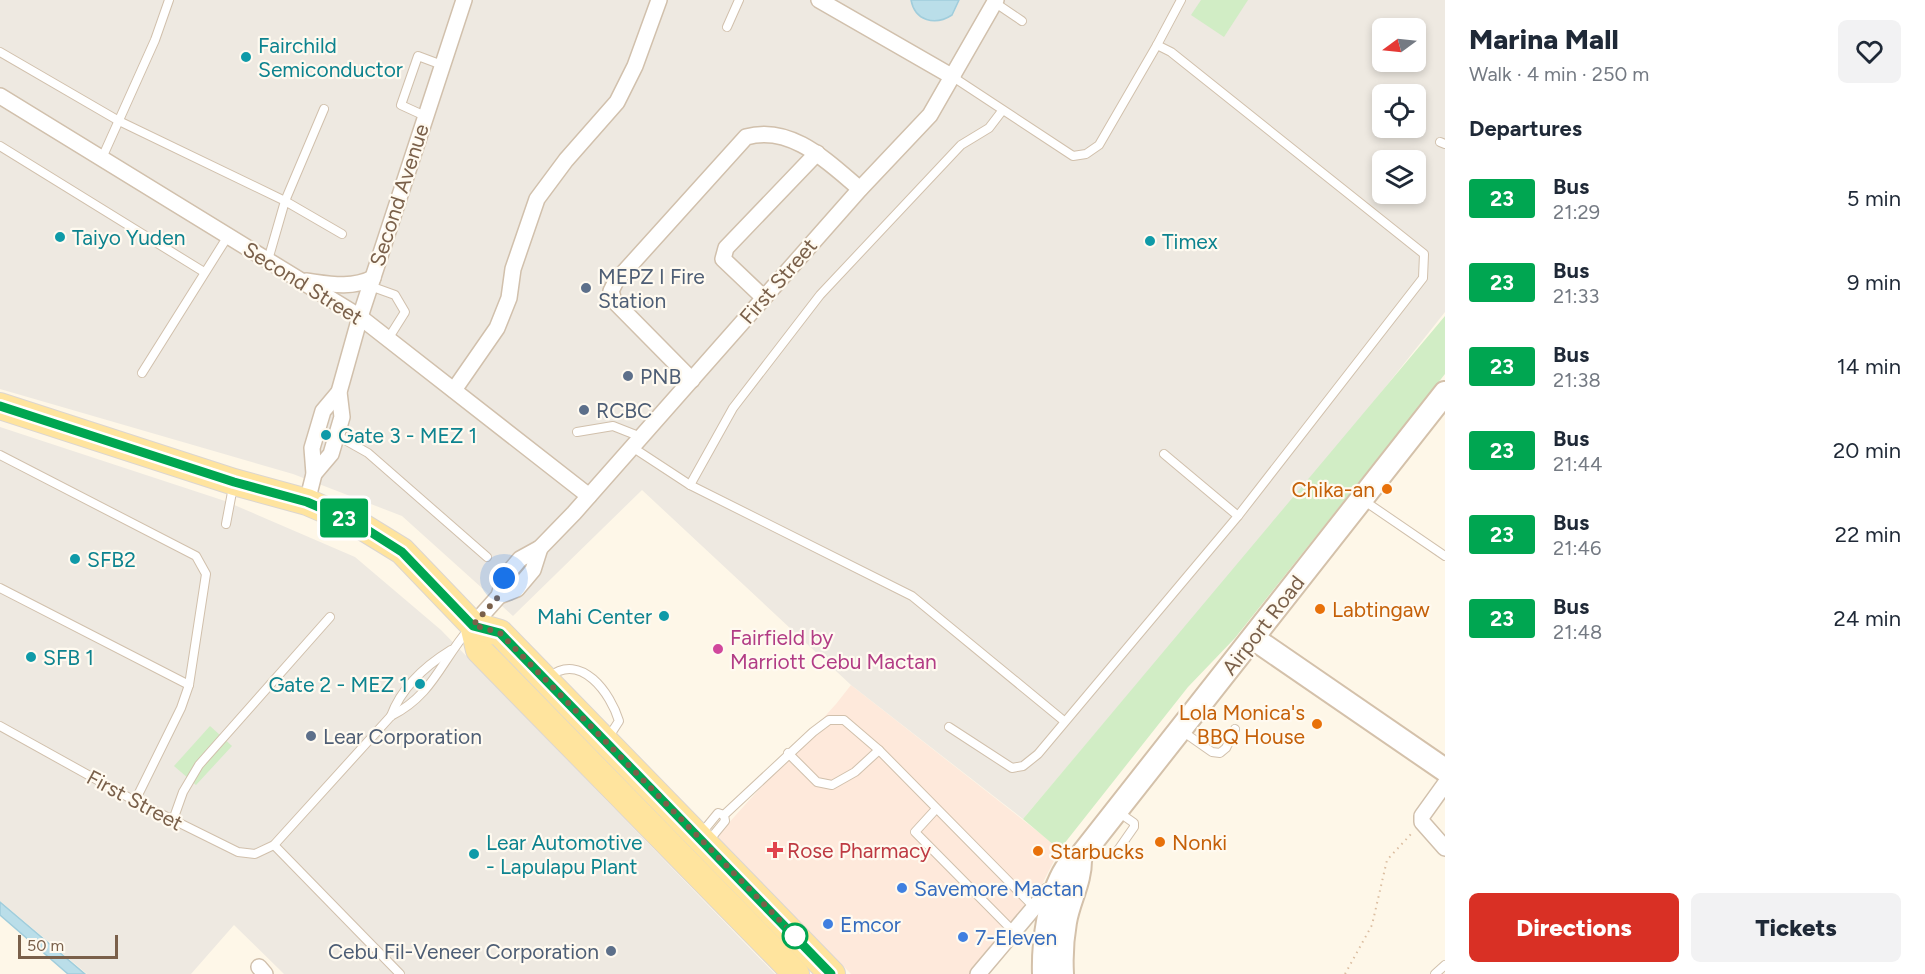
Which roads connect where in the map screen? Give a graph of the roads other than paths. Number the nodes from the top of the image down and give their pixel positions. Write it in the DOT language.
graph roads {
  1 [pos="169,0"];
  2 [pos="659,0"];
  3 [pos="739,0"];
  4 [pos="819,0"];
  5 [pos="1181,0"];
  6 [pos="460,1"];
  7 [pos="995,1"];
  8 [pos="1022,21"];
  9 [pos="727,27"];
  10 [pos="1157,45"];
  11 [pos="0,52"];
  12 [pos="442,64"];
  13 [pos="953,77"];
  14 [pos="0,96"];
  15 [pos="324,109"];
  16 [pos="1002,111"];
  17 [pos="424,116"];
  18 [pos="119,121"];
  19 [pos="0,146"];
  20 [pos="817,153"];
  21 [pos="102,158"];
  22 [pos="860,189"];
  23 [pos="285,201"];
  24 [pos="342,234"];
  25 [pos="228,236"];
  26 [pos="268,260"];
  27 [pos="204,272"];
  28 [pos="301,280"];
  29 [pos="372,282"];
  30 [pos="764,298"];
  31 [pos="360,317"];
  32 [pos="388,339"];
  33 [pos="142,373"];
  34 [pos="692,380"];
  35 [pos="454,390"];
  36 [pos="339,392"];
  37 [pos="1445,393"];
  38 [pos="0,406"];
  39 [pos="577,432"];
  40 [pos="336,435"];
  41 [pos="637,442"];
  42 [pos="1164,454"];
  43 [pos="0,455"];
  44 [pos="314,474"];
  45 [pos="234,482"];
  46 [pos="690,485"];
  47 [pos="589,496"];
  48 [pos="1362,500"];
  49 [pos="307,502"];
  50 [pos="1238,516"];
  51 [pos="226,524"];
  52 [pos="1445,556"];
  53 [pos="487,557"];
  54 [pos="0,588"];
  55 [pos="330,617"];
  56 [pos="473,625"];
  57 [pos="1253,638"];
  58 [pos="452,649"];
  59 [pos="545,680"];
  60 [pos="189,685"];
  61 [pos="392,716"];
  62 [pos="1064,721"];
  63 [pos="0,726"];
  64 [pos="949,728"];
  65 [pos="1235,729"];
  66 [pos="1180,730"];
  67 [pos="605,742"];
  68 [pos="879,750"];
  69 [pos="788,753"];
  70 [pos="1445,770"];
  71 [pos="1445,784"];
  72 [pos="135,801"];
  73 [pos="936,809"];
  74 [pos="1116,811"];
  75 [pos="173,820"];
  76 [pos="704,838"];
  77 [pos="274,845"];
  78 [pos="1445,848"];
  79 [pos="1118,850"];
  80 [pos="1080,857"];
  81 [pos="1041,913"];
  82 [pos="1014,932"];
  83 [pos="1445,965"];
  84 [pos="400,974"];
  85 [pos="796,974"];
  86 [pos="832,974"];
  87 [pos="978,974"];
  88 [pos="1044,974"];
  89 [pos="1062,974"];
  90 [pos="1435,974"];
  1 -- 18 [label="lane"];
  2 -- 35 [label="street"];
  3 -- 9 [label="lane"];
  4 -- 13 [label="street"];
  5 -- 10 [label="lane"];
  6 -- 12 [label="street, Second Avenue"];
  7 -- 8 [label="lane"];
  7 -- 13 [label="street, First Street"];
  10 -- 16 [label="lane"];
  10 -- 50 [label="lane"];
  11 -- 18 [label="lane"];
  12 -- 17 [label="street, Second Avenue"];
  12 -- 17 [label="lane"];
  13 -- 16 [label="lane"];
  13 -- 22 [label="street, First Street"];
  14 -- 21 [label="street, Second Street"];
  15 -- 23 [label="lane"];
  16 -- 46 [label="lane"];
  17 -- 29 [label="street, Second Avenue"];
  18 -- 21 [label="lane"];
  18 -- 23 [label="lane"];
  19 -- 27 [label="lane"];
  20 -- 22 [label="street"];
  20 -- 30 [label="street"];
  20 -- 34 [label="street"];
  21 -- 25 [label="street, Second Street"];
  22 -- 30 [label="street, First Street"];
  23 -- 24 [label="lane"];
  23 -- 26 [label="lane"];
  25 -- 26 [label="street, Second Street"];
  25 -- 27 [label="lane"];
  26 -- 28 [label="street, Second Street"];
  27 -- 33 [label="lane"];
  28 -- 29 [label="street"];
  28 -- 31 [label="street, Second Street"];
  29 -- 31 [label="street, Second Avenue"];
  29 -- 32 [label="lane"];
  30 -- 34 [label="street, First Street"];
  31 -- 32 [label="street, Second Street"];
  31 -- 36 [label="street, Second Avenue"];
  32 -- 35 [label="street, Second Street"];
  34 -- 41 [label="street, First Street"];
  35 -- 47 [label="street, Second Street"];
  36 -- 40 [label="street, Second Avenue"];
  36 -- 44 [label="street, Second Avenue"];
  37 -- 48 [label="street, Airport Road"];
  38 -- 45 [label="main road"];
  39 -- 41 [label="lane"];
  40 -- 44 [label="street, Second Avenue"];
  40 -- 53 [label="lane"];
  41 -- 46 [label="lane"];
  41 -- 47 [label="street, First Street"];
  42 -- 50 [label="lane"];
  43 -- 60 [label="lane"];
  44 -- 49 [label="street, Second Avenue"];
  45 -- 49 [label="main road"];
  45 -- 51 [label="lane"];
  46 -- 62 [label="lane"];
  47 -- 56 [label="street, First Street"];
  48 -- 52 [label="lane"];
  48 -- 57 [label="street, Airport Road"];
  49 -- 56 [label="main road"];
  50 -- 62 [label="lane"];
  54 -- 60 [label="lane"];
  55 -- 75 [label="lane"];
  56 -- 58 [label="lane, First Street"];
  56 -- 59 [label="main road"];
  56 -- 85 [label="main road"];
  57 -- 66 [label="street, Airport Road"];
  57 -- 70 [label="street"];
  58 -- 61 [label="lane, First Street"];
  58 -- 61 [label="lane, First Street"];
  59 -- 67 [label="main road"];
  59 -- 67 [label="lane"];
  60 -- 72 [label="lane"];
  61 -- 77 [label="lane, First Street"];
  62 -- 64 [label="lane"];
  63 -- 72 [label="lane, First Street"];
  65 -- 66 [label="lane"];
  66 -- 74 [label="street, Airport Road"];
  67 -- 76 [label="main road"];
  68 -- 69 [label="lane"];
  68 -- 69 [label="lane"];
  68 -- 73 [label="lane"];
  69 -- 76 [label="lane"];
  71 -- 78 [label="street"];
  72 -- 75 [label="lane, First Street"];
  73 -- 81 [label="lane"];
  73 -- 82 [label="lane"];
  74 -- 79 [label="lane"];
  74 -- 80 [label="street, Airport Road"];
  75 -- 77 [label="lane, First Street"];
  76 -- 86 [label="main road"];
  77 -- 84 [label="lane"];
  80 -- 81 [label="street, Airport Road"];
  80 -- 89 [label="street"];
  81 -- 82 [label="street"];
  81 -- 88 [label="street, Airport Road"];
  82 -- 87 [label="street"];
  83 -- 90 [label="lane"];
}
